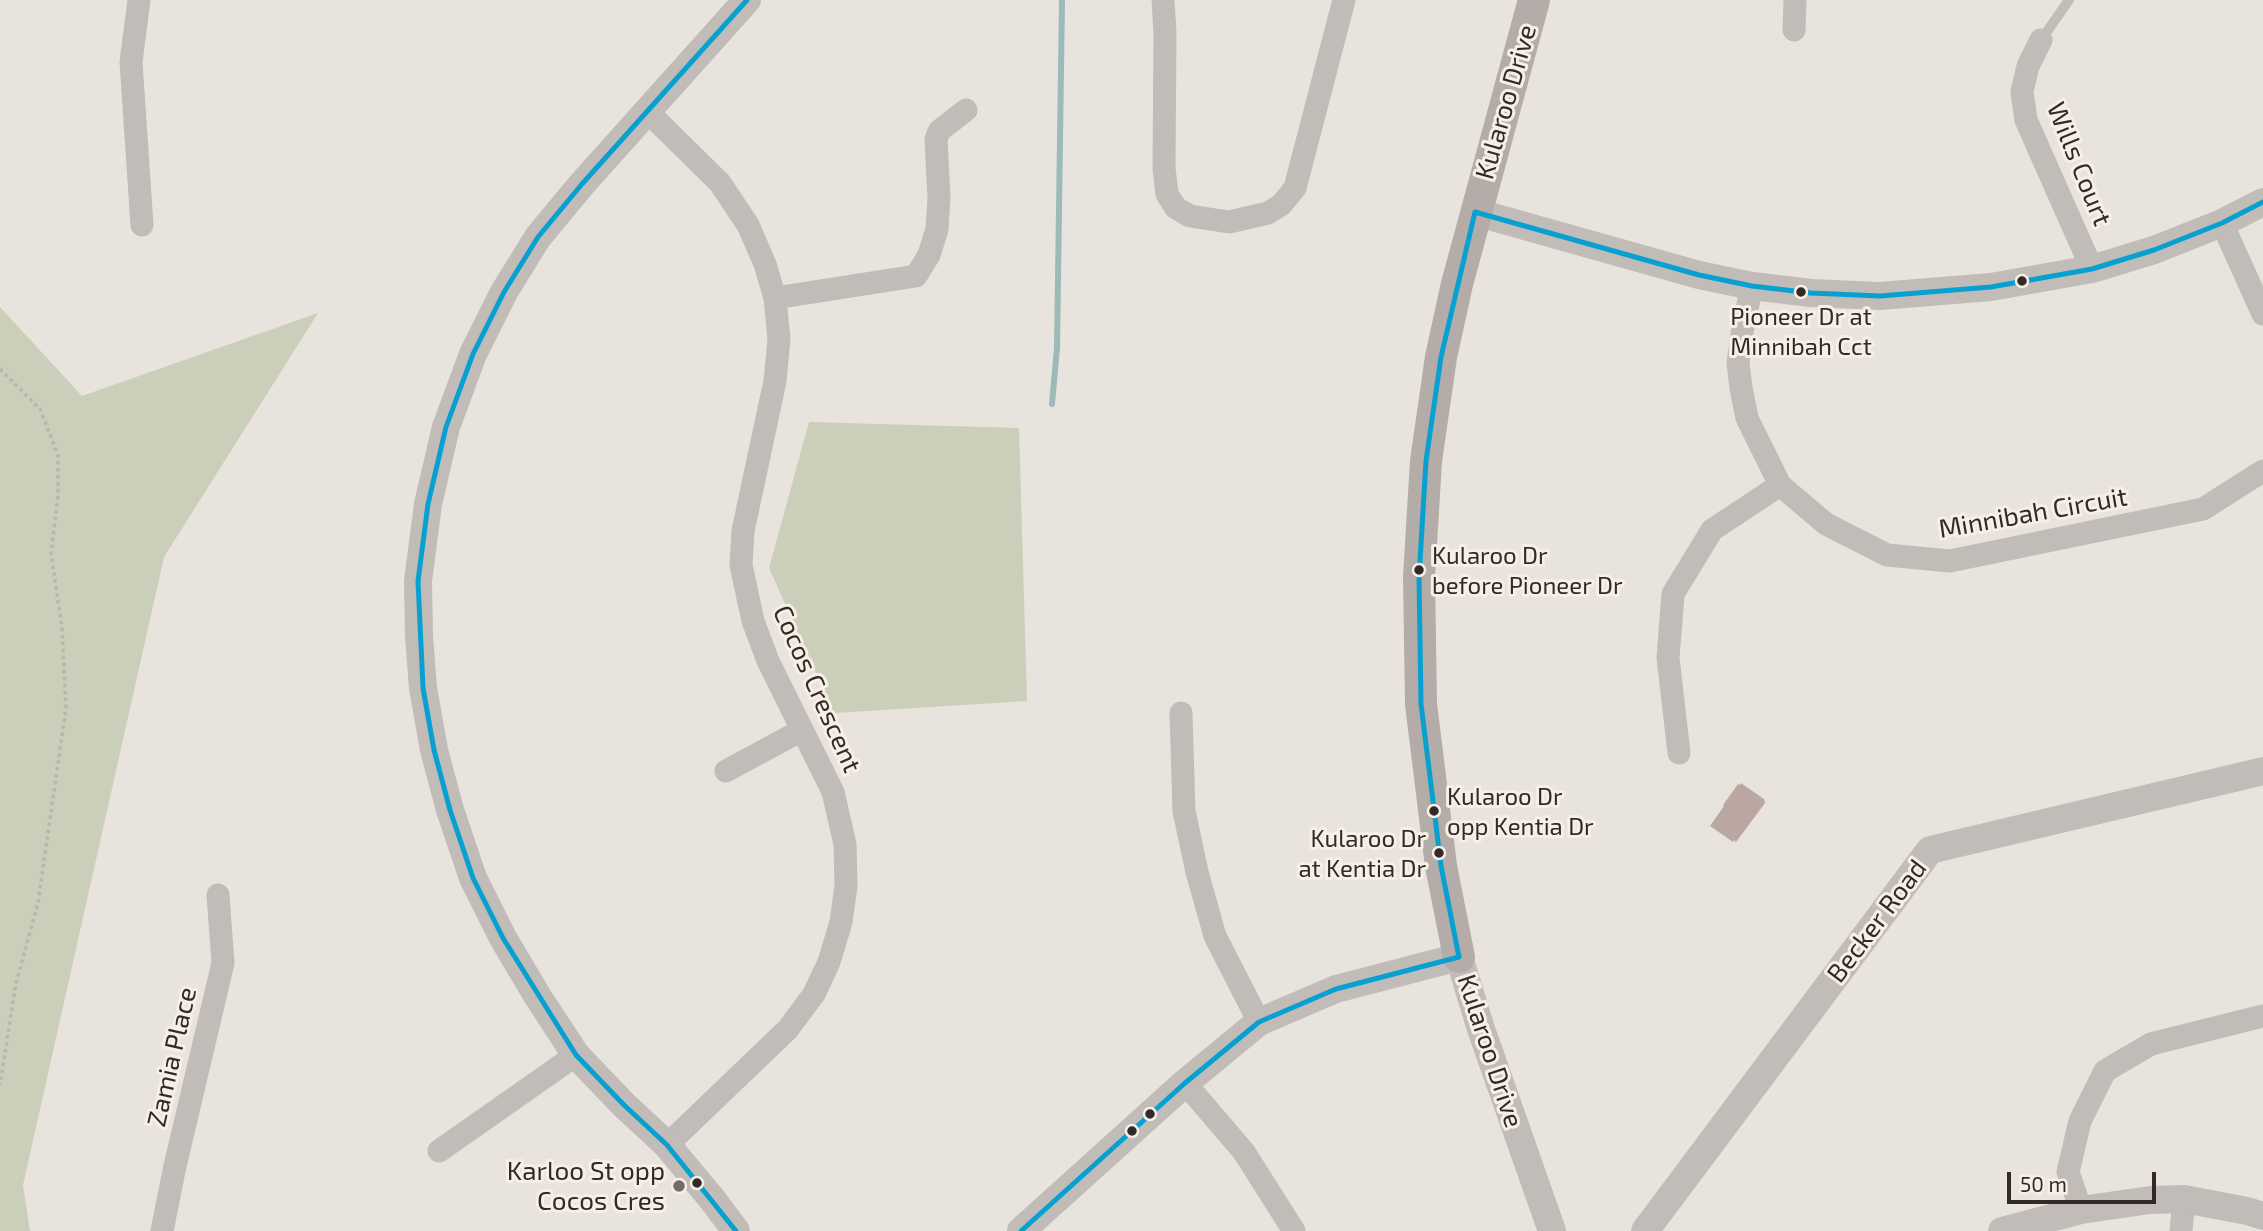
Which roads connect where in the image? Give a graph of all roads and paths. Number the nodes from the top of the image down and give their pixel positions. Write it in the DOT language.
graph roads {
  1 [pos="139,0"];
  2 [pos="747,0"];
  3 [pos="1163,0"];
  4 [pos="1345,0"];
  5 [pos="1534,0"];
  6 [pos="1795,0"];
  7 [pos="2069,0"];
  8 [pos="1794,30"];
  9 [pos="2041,40"];
  10 [pos="966,110"];
  11 [pos="648,112"];
  12 [pos="2263,202"];
  13 [pos="1475,212"];
  14 [pos="2222,223"];
  15 [pos="142,225"];
  16 [pos="2092,269"];
  17 [pos="1752,286"];
  18 [pos="775,298"];
  19 [pos="2263,314"];
  20 [pos="0,369"];
  21 [pos="2263,471"];
  22 [pos="1780,485"];
  23 [pos="1181,713"];
  24 [pos="802,730"];
  25 [pos="1679,752"];
  26 [pos="726,771"];
  27 [pos="2263,771"];
  28 [pos="218,895"];
  29 [pos="1459,957"];
  30 [pos="2263,1016"];
  31 [pos="1259,1022"];
  32 [pos="576,1055"];
  33 [pos="1185,1083"];
  34 [pos="0,1085"];
  35 [pos="667,1145"];
  36 [pos="439,1151"];
  37 [pos="2183,1199"];
  38 [pos="2081,1210"];
  39 [pos="2263,1216"];
  40 [pos="162,1231"];
  41 [pos="736,1231"];
  42 [pos="1021,1231"];
  43 [pos="1294,1231"];
  44 [pos="1552,1231"];
  45 [pos="1645,1231"];
  46 [pos="2002,1231"];
  47 [pos="2181,1231"];
  1 -- 15 [label="street"];
  2 -- 11 [label="street"];
  3 -- 4 [label="street"];
  5 -- 13 [label="main road, Kularoo Drive"];
  6 -- 8 [label="street"];
  7 -- 9 [label="lane"];
  9 -- 16 [label="street, Wills Court"];
  10 -- 18 [label="street"];
  11 -- 18 [label="street, Cocos Crescent"];
  11 -- 32 [label="street"];
  12 -- 14 [label="street"];
  13 -- 17 [label="street"];
  13 -- 29 [label="main road, Kularoo Drive"];
  14 -- 16 [label="street"];
  14 -- 19 [label="street"];
  16 -- 17 [label="street"];
  17 -- 22 [label="street, Minnibah Circuit"];
  18 -- 24 [label="street, Cocos Crescent"];
  20 -- 34 [label="path"];
  21 -- 22 [label="street, Minnibah Circuit"];
  22 -- 25 [label="street"];
  23 -- 31 [label="street"];
  24 -- 26 [label="street"];
  24 -- 35 [label="street, Cocos Crescent"];
  27 -- 45 [label="street, Becker Road"];
  28 -- 40 [label="street, Zamia Place"];
  29 -- 31 [label="street"];
  29 -- 44 [label="street, Kularoo Drive"];
  30 -- 38 [label="street"];
  31 -- 33 [label="street"];
  32 -- 35 [label="street"];
  32 -- 36 [label="street"];
  33 -- 42 [label="street"];
  33 -- 43 [label="street"];
  35 -- 41 [label="street"];
  37 -- 38 [label="street"];
  37 -- 39 [label="street"];
  37 -- 47 [label="street"];
  38 -- 46 [label="street"];
}
